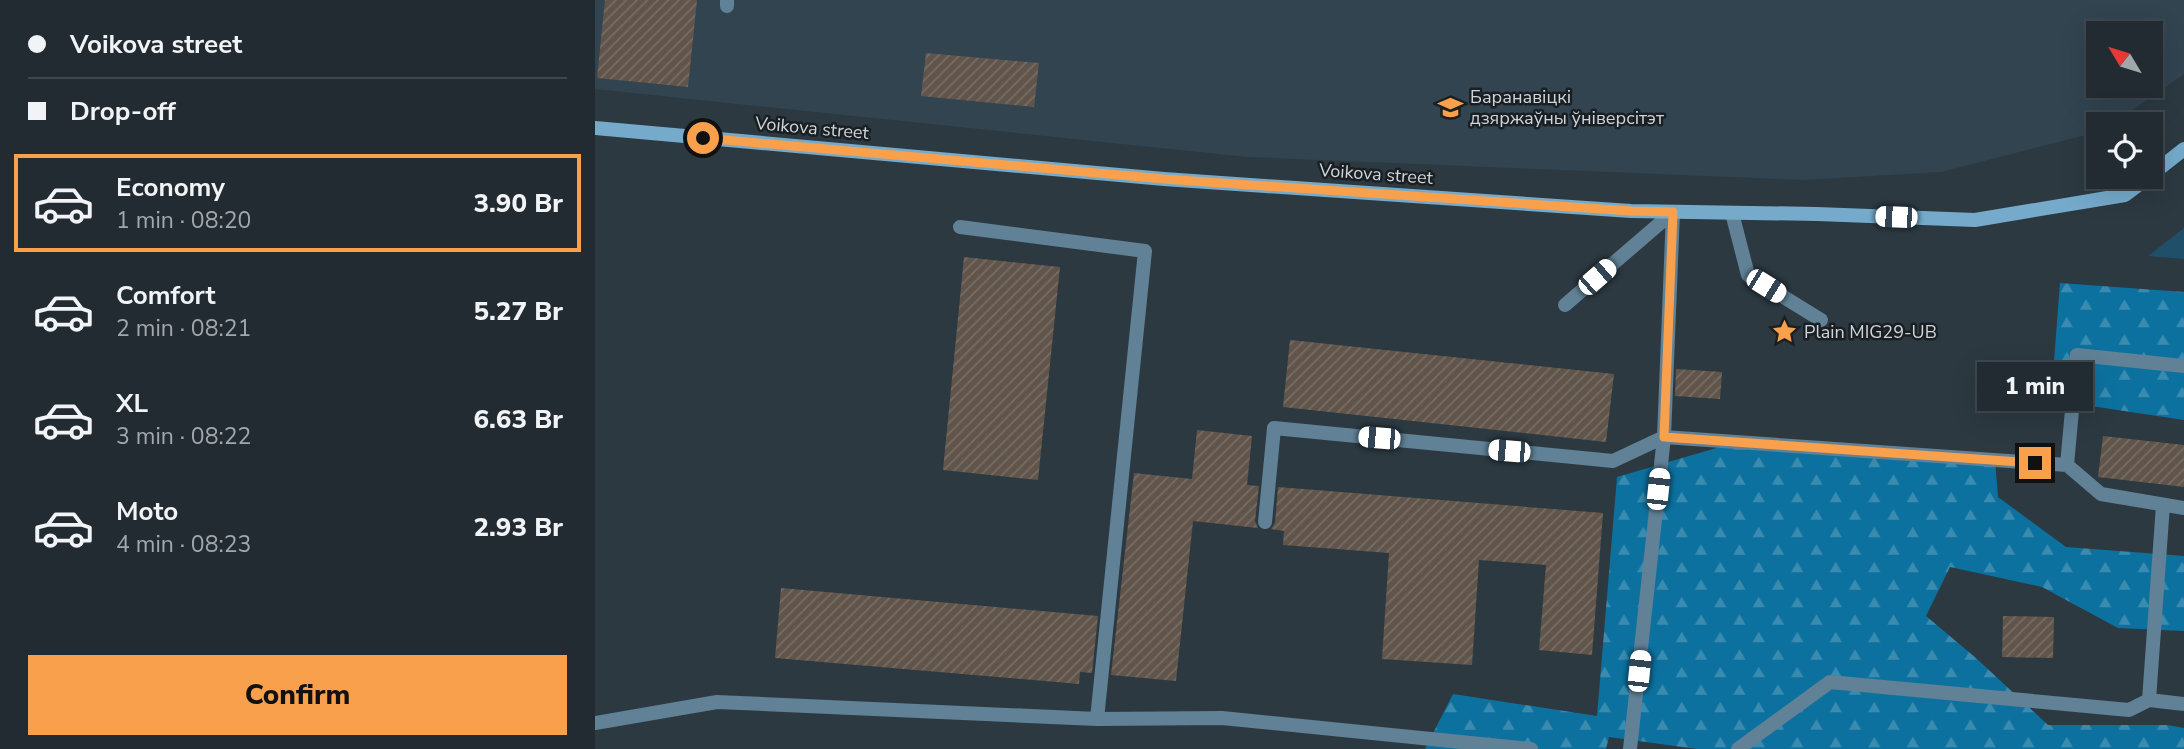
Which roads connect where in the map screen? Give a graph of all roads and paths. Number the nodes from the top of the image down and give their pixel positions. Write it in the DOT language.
graph roads {
  1 [pos="595,128"];
  2 [pos="2184,149"];
  3 [pos="2163,166"];
  4 [pos="2133,189"];
  5 [pos="1673,212"];
  6 [pos="1733,213"];
  7 [pos="960,227"];
  8 [pos="1565,305"];
  9 [pos="1821,320"];
  10 [pos="2184,366"];
  11 [pos="1664,437"];
  12 [pos="2067,465"];
  13 [pos="2163,505"];
  14 [pos="2184,508"];
  15 [pos="1265,522"];
  16 [pos="2149,701"];
  17 [pos="2184,704"];
  18 [pos="1097,719"];
  19 [pos="595,723"];
  20 [pos="1531,749"];
  21 [pos="1630,749"];
  22 [pos="1738,749"];
  1 -- 5 [label="main road, Voikova street"];
  2 -- 3 [label="main road, Voikova street"];
  4 -- 6 [label="main road, Voikova street"];
  5 -- 6 [label="main road, Voikova street"];
  5 -- 8 [label="lane"];
  5 -- 11 [label="lane"];
  6 -- 9 [label="lane"];
  7 -- 18 [label="lane"];
  10 -- 12 [label="lane"];
  11 -- 12 [label="lane"];
  11 -- 15 [label="lane"];
  11 -- 21 [label="lane"];
  12 -- 13 [label="lane"];
  13 -- 14 [label="lane"];
  13 -- 16 [label="lane"];
  16 -- 17 [label="lane"];
  16 -- 22 [label="lane"];
  18 -- 19 [label="lane"];
  18 -- 20 [label="lane"];
}
